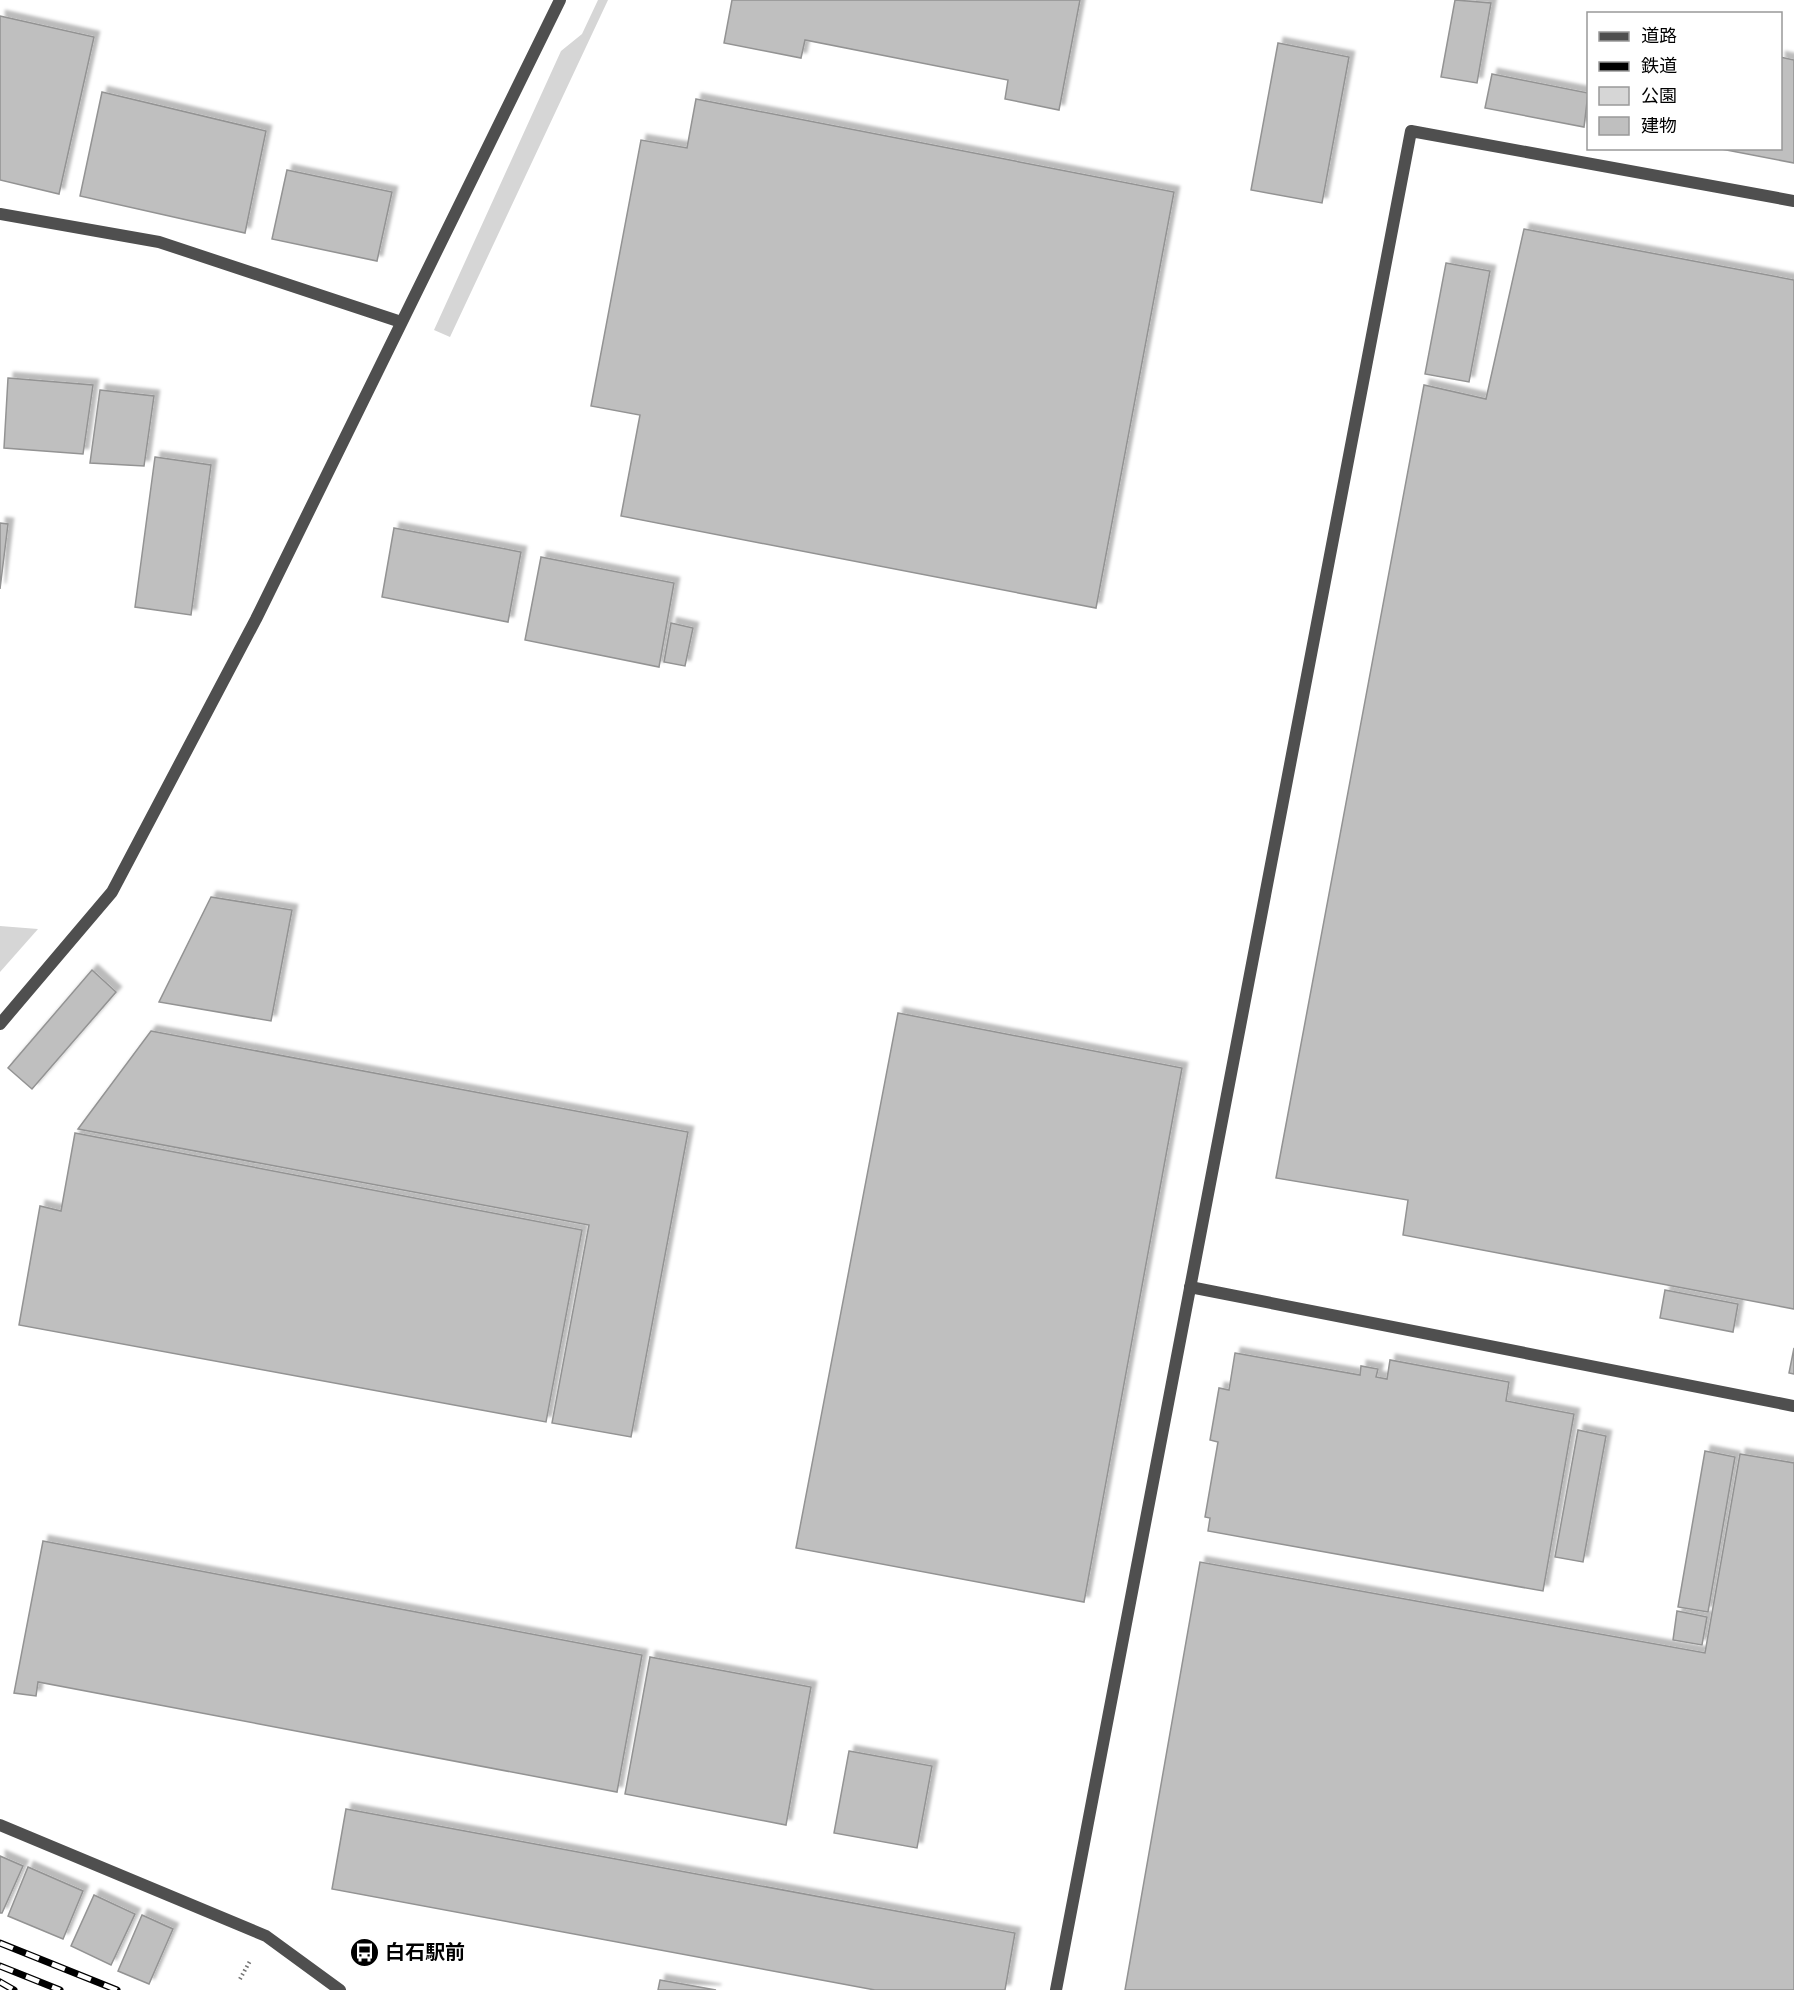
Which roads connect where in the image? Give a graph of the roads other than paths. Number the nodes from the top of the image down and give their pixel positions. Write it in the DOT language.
graph roads {
  1 [pos="560,0"];
  2 [pos="1794,201"];
  3 [pos="0,214"];
  4 [pos="401,322"];
  5 [pos="0,1023"];
  6 [pos="1190,1287"];
  7 [pos="1794,1406"];
  8 [pos="0,1825"];
  9 [pos="340,1990"];
  10 [pos="1056,1990"];
  1 -- 4 [label="street"];
  2 -- 6 [label="street"];
  3 -- 4 [label="street"];
  4 -- 5 [label="street"];
  6 -- 7 [label="street"];
  6 -- 10 [label="street"];
  8 -- 9 [label="street"];
}
